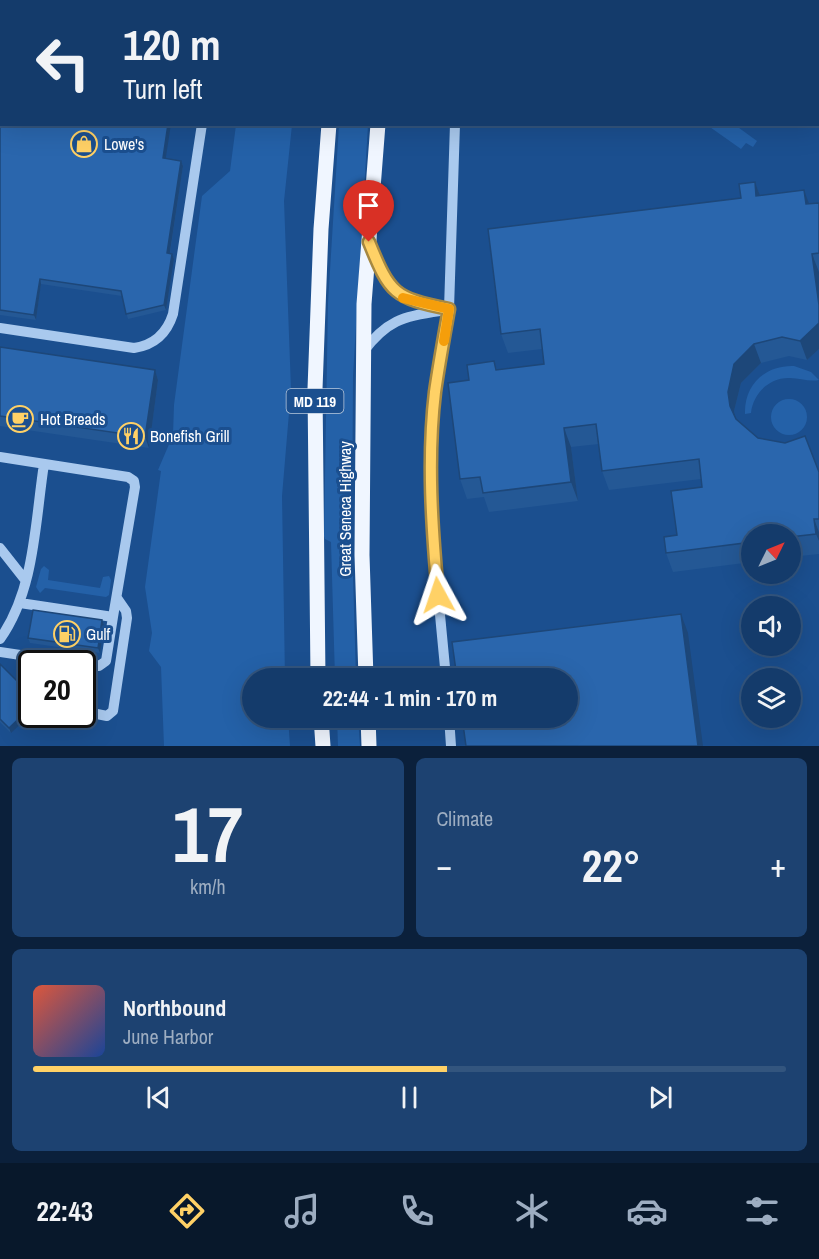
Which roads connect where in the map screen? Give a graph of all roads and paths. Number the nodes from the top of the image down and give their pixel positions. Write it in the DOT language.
graph roads {
  1 [pos="202,126"];
  2 [pos="329,126"];
  3 [pos="378,126"];
  4 [pos="455,126"];
  5 [pos="369,242"];
  6 [pos="449,309"];
  7 [pos="0,328"];
  8 [pos="363,352"];
  9 [pos="0,457"];
  10 [pos="44,464"];
  11 [pos="0,548"];
  12 [pos="26,581"];
  13 [pos="117,598"];
  14 [pos="20,603"];
  15 [pos="113,617"];
  16 [pos="0,639"];
  17 [pos="0,651"];
  18 [pos="18,654"];
  19 [pos="96,666"];
  20 [pos="318,668"];
  21 [pos="366,668"];
  22 [pos="445,668"];
  23 [pos="96,714"];
  24 [pos="322,728"];
  25 [pos="368,728"];
  26 [pos="450,728"];
  27 [pos="323,746"];
  28 [pos="369,746"];
  29 [pos="451,746"];
  1 -- 7 [label="lane"];
  2 -- 20 [label="main road, Great Seneca Highway / MD 119"];
  3 -- 5 [label="main road, Great Seneca Highway / MD 119"];
  4 -- 6 [label="lane"];
  5 -- 6 [label="lane"];
  5 -- 8 [label="main road, Great Seneca Highway / MD 119"];
  6 -- 8 [label="lane"];
  6 -- 22 [label="lane"];
  8 -- 21 [label="main road, Great Seneca Highway / MD 119"];
  9 -- 10 [label="lane"];
  10 -- 12 [label="lane"];
  10 -- 13 [label="lane"];
  11 -- 12 [label="lane"];
  12 -- 14 [label="lane"];
  13 -- 15 [label="lane"];
  13 -- 23 [label="lane"];
  14 -- 15 [label="lane"];
  14 -- 16 [label="lane"];
  15 -- 19 [label="lane"];
  17 -- 18 [label="lane"];
  24 -- 27 [label="main road"];
  25 -- 28 [label="main road"];
  26 -- 29 [label="lane"];
}
